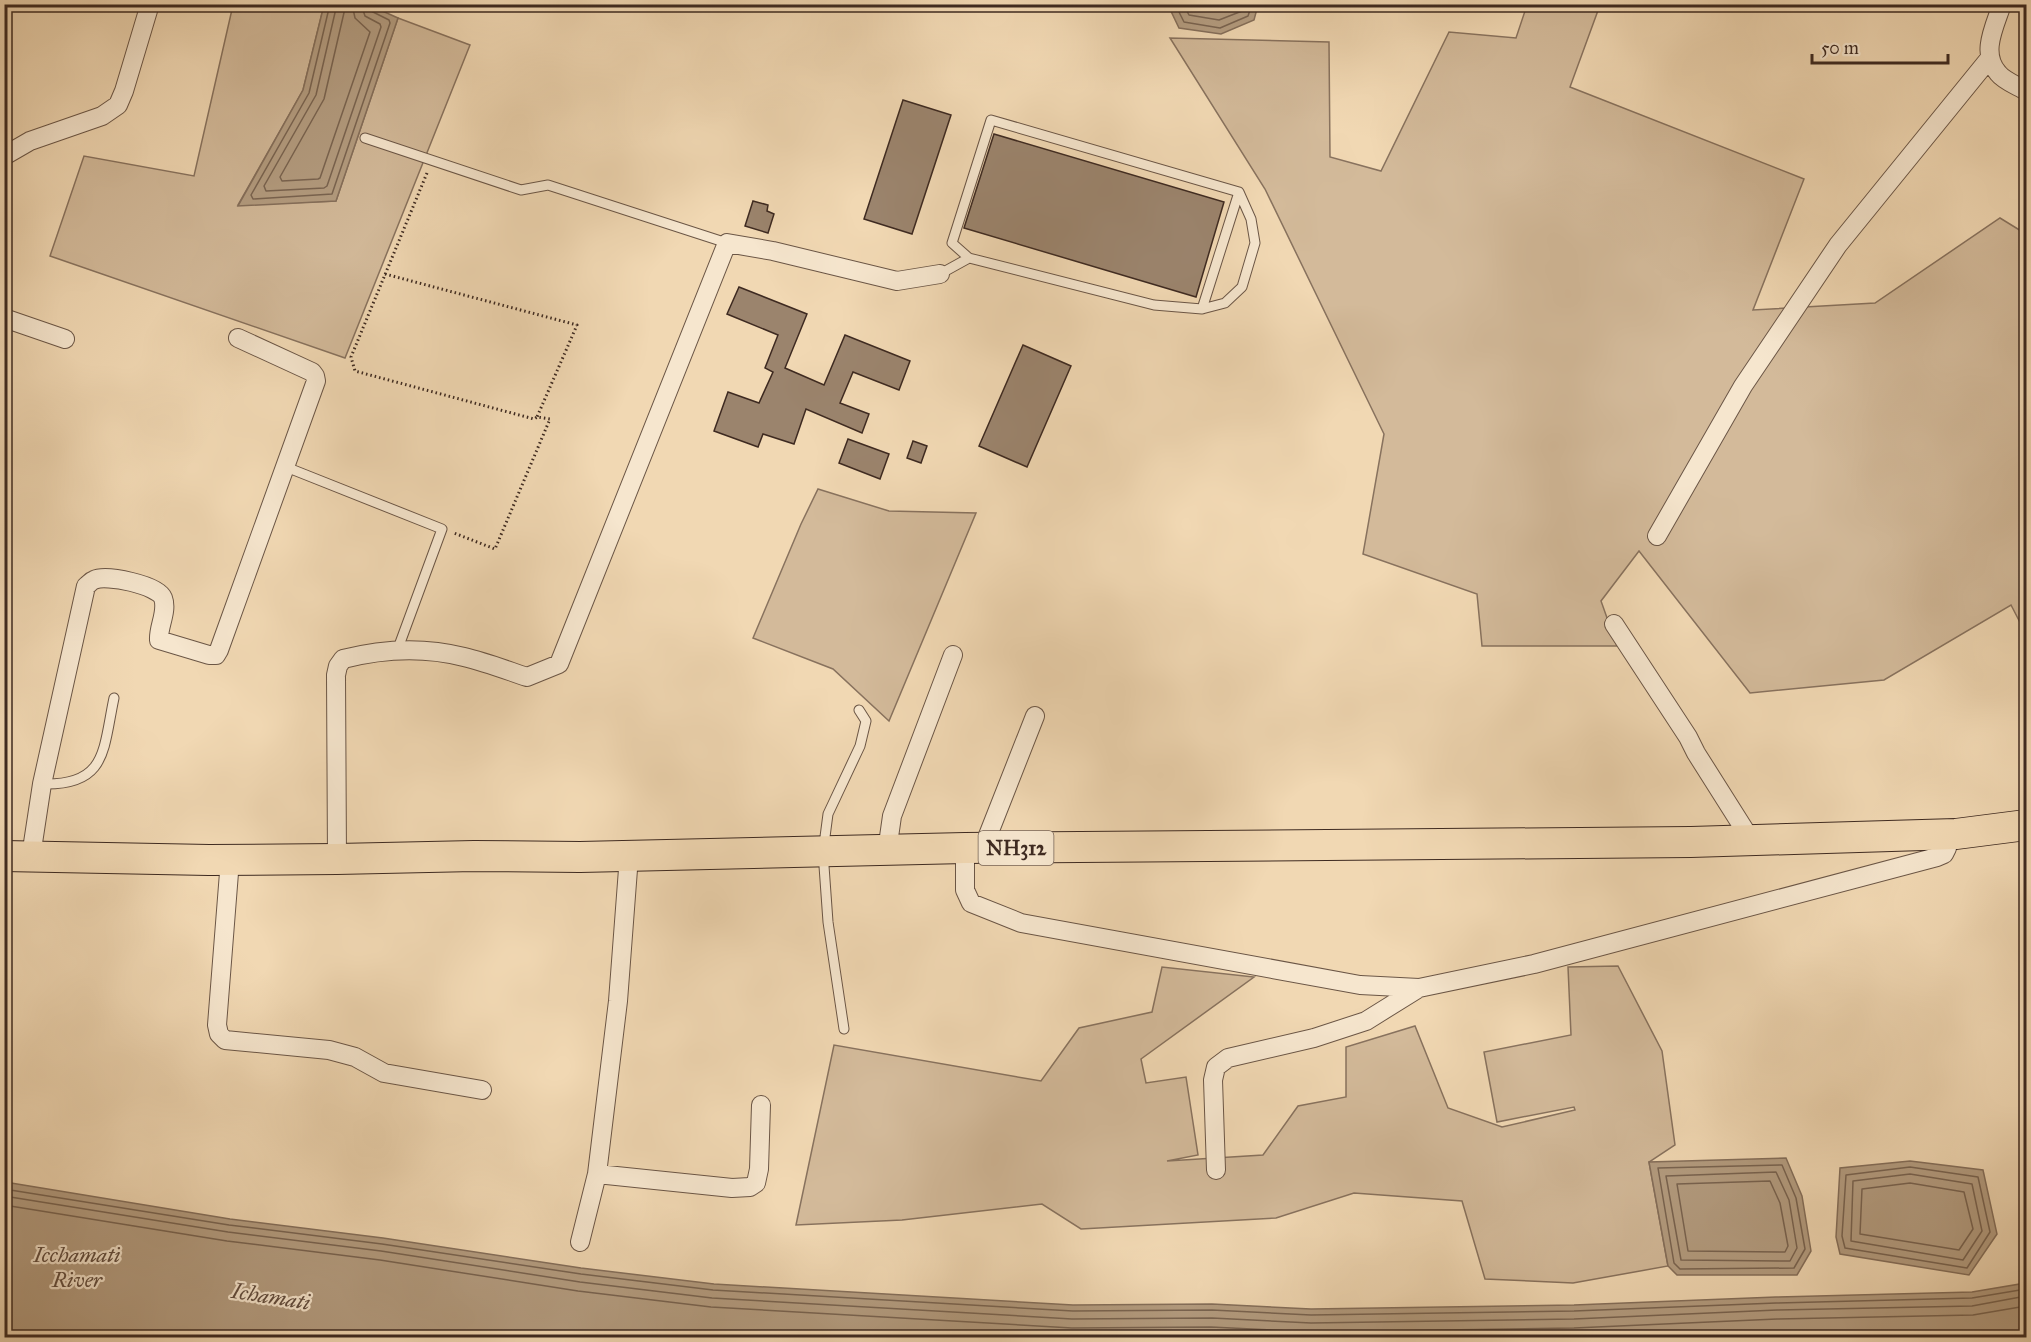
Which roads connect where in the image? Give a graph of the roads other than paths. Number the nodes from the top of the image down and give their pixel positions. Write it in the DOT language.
graph roads {
  1 [pos="150,4"];
  2 [pos="2002,4"];
  3 [pos="1989,59"];
  4 [pos="2026,91"];
  5 [pos="365,138"];
  6 [pos="4,156"];
  7 [pos="1239,192"];
  8 [pos="727,243"];
  9 [pos="969,258"];
  10 [pos="940,274"];
  11 [pos="1202,309"];
  12 [pos="4,318"];
  13 [pos="238,338"];
  14 [pos="65,339"];
  15 [pos="286,467"];
  16 [pos="1657,536"];
  17 [pos="1614,624"];
  18 [pos="397,651"];
  19 [pos="953,654"];
  20 [pos="114,698"];
  21 [pos="859,710"];
  22 [pos="1035,716"];
  23 [pos="42,784"];
  24 [pos="2026,825"];
  25 [pos="1946,834"];
  26 [pos="1751,840"];
  27 [pos="974,848"];
  28 [pos="887,851"];
  29 [pos="823,852"];
  30 [pos="18,856"];
  31 [pos="629,856"];
  32 [pos="337,859"];
  33 [pos="230,860"];
  34 [pos="1419,988"];
  35 [pos="844,1029"];
  36 [pos="482,1090"];
  37 [pos="761,1105"];
  38 [pos="1216,1170"];
  39 [pos="597,1174"];
  40 [pos="580,1242"];
  1 -- 6 [label="street"];
  2 -- 3 [label="street"];
  3 -- 4 [label="street"];
  3 -- 16 [label="street"];
  5 -- 8 [label="lane"];
  7 -- 9 [label="lane"];
  7 -- 11 [label="lane"];
  7 -- 11 [label="lane"];
  8 -- 10 [label="street"];
  8 -- 18 [label="street"];
  9 -- 10 [label="lane"];
  9 -- 11 [label="lane"];
  12 -- 14 [label="street"];
  13 -- 15 [label="street"];
  15 -- 18 [label="lane"];
  15 -- 23 [label="street"];
  17 -- 26 [label="street"];
  18 -- 32 [label="street"];
  19 -- 28 [label="street"];
  20 -- 23 [label="lane"];
  21 -- 29 [label="lane"];
  22 -- 27 [label="street"];
  23 -- 30 [label="street"];
  24 -- 25 [label="highway, NH312"];
  25 -- 26 [label="highway, NH312"];
  25 -- 34 [label="street"];
  26 -- 27 [label="highway, NH312"];
  27 -- 28 [label="highway, NH312"];
  27 -- 34 [label="street"];
  28 -- 29 [label="highway, NH312"];
  29 -- 31 [label="highway, NH312"];
  29 -- 35 [label="lane"];
  30 -- 33 [label="highway, NH312"];
  31 -- 32 [label="highway, NH312"];
  31 -- 39 [label="street"];
  32 -- 33 [label="highway, NH312"];
  33 -- 36 [label="street"];
  34 -- 38 [label="street"];
  37 -- 39 [label="street"];
  39 -- 40 [label="street"];
}
